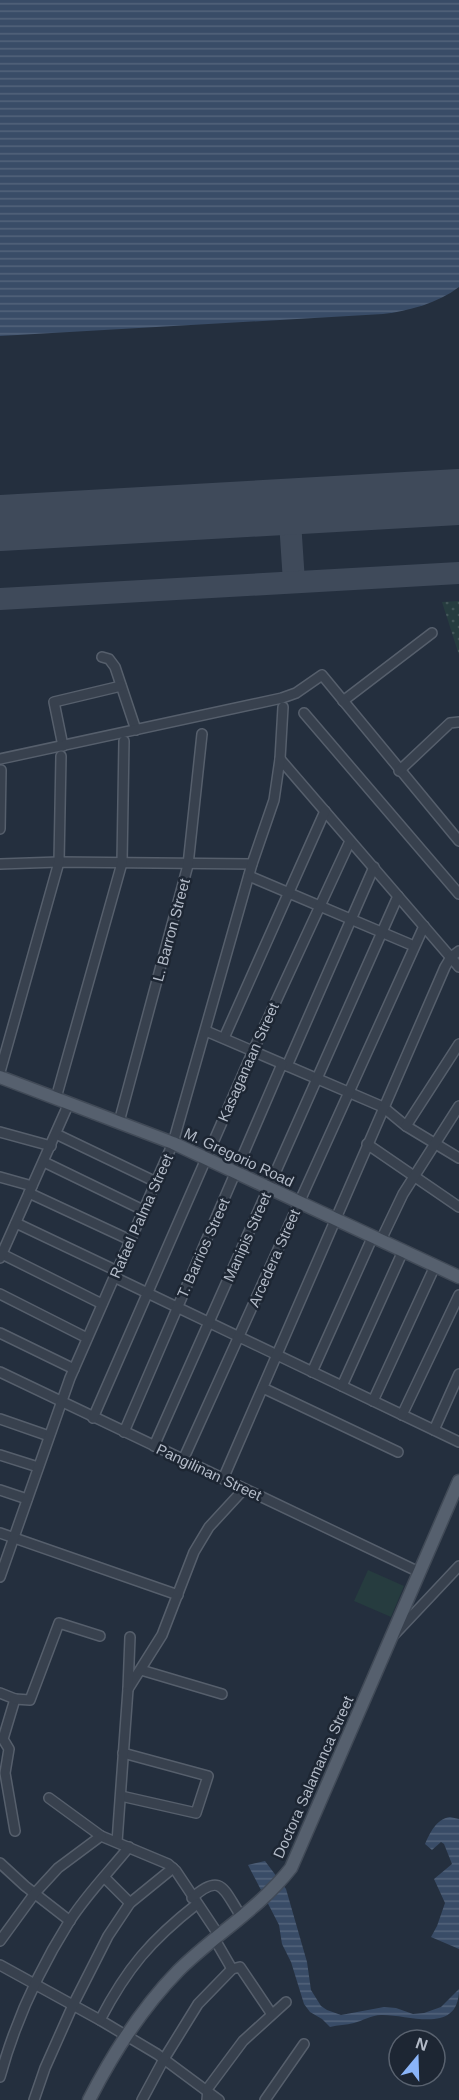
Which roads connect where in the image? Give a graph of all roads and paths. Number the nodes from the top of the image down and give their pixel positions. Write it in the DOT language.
graph roads {
  1 [pos="432,633"];
  2 [pos="102,657"];
  3 [pos="121,686"];
  4 [pos="343,700"];
  5 [pos="283,707"];
  6 [pos="304,713"];
  7 [pos="459,722"];
  8 [pos="136,730"];
  9 [pos="202,734"];
  10 [pos="124,741"];
  11 [pos="63,746"];
  12 [pos="61,756"];
  13 [pos="0,759"];
  14 [pos="280,759"];
  15 [pos="1,770"];
  16 [pos="399,771"];
  17 [pos="325,811"];
  18 [pos="0,829"];
  19 [pos="350,841"];
  20 [pos="459,842"];
  21 [pos="59,862"];
  22 [pos="122,863"];
  23 [pos="0,864"];
  24 [pos="252,864"];
  25 [pos="188,865"];
  26 [pos="374,867"];
  27 [pos="249,876"];
  28 [pos="288,892"];
  29 [pos="459,894"];
  30 [pos="398,896"];
  31 [pos="319,906"];
  32 [pos="350,919"];
  33 [pos="424,926"];
  34 [pos="380,932"];
  35 [pos="414,946"];
  36 [pos="459,951"];
  37 [pos="451,957"];
  38 [pos="459,967"];
  39 [pos="206,1030"];
  40 [pos="224,1038"];
  41 [pos="459,1044"];
  42 [pos="253,1051"];
  43 [pos="285,1065"];
  44 [pos="0,1072"];
  45 [pos="0,1077"];
  46 [pos="317,1079"];
  47 [pos="348,1092"];
  48 [pos="56,1098"];
  49 [pos="69,1102"];
  50 [pos="459,1106"];
  51 [pos="383,1107"];
  52 [pos="119,1122"];
  53 [pos="406,1126"];
  54 [pos="0,1132"];
  55 [pos="56,1134"];
  56 [pos="173,1143"];
  57 [pos="435,1143"];
  58 [pos="367,1144"];
  59 [pos="51,1146"];
  60 [pos="459,1158"];
  61 [pos="206,1159"];
  62 [pos="44,1162"];
  63 [pos="237,1173"];
  64 [pos="414,1176"];
  65 [pos="0,1177"];
  66 [pos="156,1182"];
  67 [pos="269,1188"];
  68 [pos="31,1190"];
  69 [pos="299,1202"];
  70 [pos="459,1207"];
  71 [pos="143,1210"];
  72 [pos="336,1218"];
  73 [pos="16,1223"];
  74 [pos="377,1238"];
  75 [pos="130,1240"];
  76 [pos="3,1242"];
  77 [pos="403,1251"];
  78 [pos="1,1256"];
  79 [pos="435,1266"];
  80 [pos="115,1274"];
  81 [pos="459,1277"];
  82 [pos="147,1293"];
  83 [pos="0,1294"];
  84 [pos="459,1295"];
  85 [pos="102,1305"];
  86 [pos="177,1307"];
  87 [pos="209,1323"];
  88 [pos="0,1333"];
  89 [pos="238,1336"];
  90 [pos="87,1338"];
  91 [pos="277,1355"];
  92 [pos="74,1369"];
  93 [pos="0,1372"];
  94 [pos="312,1372"];
  95 [pos="459,1374"];
  96 [pos="342,1386"];
  97 [pos="263,1388"];
  98 [pos="373,1401"];
  99 [pos="60,1402"];
  100 [pos="402,1415"];
  101 [pos="93,1418"];
  102 [pos="0,1419"];
  103 [pos="434,1430"];
  104 [pos="124,1432"];
  105 [pos="48,1436"];
  106 [pos="459,1442"];
  107 [pos="154,1446"];
  108 [pos="398,1452"];
  109 [pos="0,1455"];
  110 [pos="183,1460"];
  111 [pos="38,1467"];
  112 [pos="224,1479"];
  113 [pos="459,1481"];
  114 [pos="244,1489"];
  115 [pos="0,1490"];
  116 [pos="27,1499"];
  117 [pos="0,1533"];
  118 [pos="13,1538"];
  119 [pos="459,1566"];
  120 [pos="419,1572"];
  121 [pos="0,1576"];
  122 [pos="178,1595"];
  123 [pos="99,1636"];
  124 [pos="130,1637"];
  125 [pos="387,1643"];
  126 [pos="141,1670"];
  127 [pos="128,1689"];
  128 [pos="0,1693"];
  129 [pos="222,1694"];
  130 [pos="15,1699"];
  131 [pos="123,1754"];
  132 [pos="121,1796"];
  133 [pos="50,1798"];
  134 [pos="15,1831"];
  135 [pos="101,1836"];
  136 [pos="117,1842"];
  137 [pos="129,1847"];
  138 [pos="0,1863"];
  139 [pos="173,1868"];
  140 [pos="104,1877"];
  141 [pos="35,1893"];
  142 [pos="194,1901"];
  143 [pos="130,1903"];
  144 [pos="242,1917"];
  145 [pos="70,1921"];
  146 [pos="216,1936"];
  147 [pos="0,1941"];
  148 [pos="0,1965"];
  149 [pos="232,1969"];
  150 [pos="34,1985"];
  151 [pos="286,2002"];
  152 [pos="73,2005"];
  153 [pos="271,2013"];
  154 [pos="100,2020"];
  155 [pos="126,2036"];
  156 [pos="304,2044"];
  157 [pos="2,2058"];
  158 [pos="164,2059"];
  159 [pos="0,2077"];
  160 [pos="208,2096"];
  161 [pos="34,2100"];
  162 [pos="89,2100"];
  163 [pos="142,2100"];
  164 [pos="219,2100"];
  165 [pos="265,2100"];
  1 -- 4 [label="street"];
  2 -- 3 [label="street"];
  3 -- 8 [label="street"];
  3 -- 11 [label="street"];
  4 -- 8 [label="street"];
  4 -- 16 [label="street"];
  5 -- 14 [label="street, Rafael Palma Street"];
  6 -- 29 [label="street"];
  7 -- 16 [label="street"];
  8 -- 11 [label="street"];
  9 -- 25 [label="street, L. Barron Street"];
  10 -- 22 [label="street"];
  11 -- 13 [label="street"];
  12 -- 21 [label="street"];
  14 -- 17 [label="street"];
  14 -- 24 [label="street, Rafael Palma Street"];
  15 -- 18 [label="street"];
  16 -- 20 [label="street"];
  17 -- 19 [label="street"];
  17 -- 28 [label="street"];
  19 -- 26 [label="street"];
  19 -- 31 [label="street, Kasaganaan Street"];
  21 -- 22 [label="street"];
  21 -- 23 [label="street"];
  21 -- 44 [label="street"];
  22 -- 25 [label="street"];
  22 -- 48 [label="street"];
  24 -- 25 [label="street"];
  24 -- 27 [label="street, Rafael Palma Street"];
  25 -- 52 [label="street, L. Barron Street"];
  26 -- 30 [label="street"];
  26 -- 32 [label="street, T. Barrios Street"];
  27 -- 28 [label="street"];
  27 -- 39 [label="street, Rafael Palma Street"];
  28 -- 31 [label="street"];
  28 -- 40 [label="street"];
  30 -- 33 [label="street"];
  30 -- 34 [label="street, Manipis Street"];
  31 -- 32 [label="street"];
  31 -- 42 [label="street, Kasaganaan Street"];
  32 -- 34 [label="street"];
  32 -- 43 [label="street, T. Barrios Street"];
  33 -- 35 [label="street, Arcedera Street"];
  33 -- 37 [label="street"];
  34 -- 35 [label="street"];
  34 -- 46 [label="street, Manipis Street"];
  35 -- 47 [label="street, Arcedera Street"];
  36 -- 37 [label="street"];
  37 -- 38 [label="street"];
  37 -- 51 [label="street"];
  39 -- 40 [label="street"];
  39 -- 56 [label="street, Rafael Palma Street"];
  40 -- 42 [label="street"];
  41 -- 53 [label="street"];
  42 -- 43 [label="street"];
  42 -- 61 [label="street, Kasaganaan Street"];
  43 -- 46 [label="street"];
  43 -- 63 [label="street, T. Barrios Street"];
  45 -- 48 [label="main road, M. Gregorio Road"];
  46 -- 47 [label="street"];
  46 -- 67 [label="street, Manipis Street"];
  47 -- 51 [label="street"];
  47 -- 69 [label="street, Arcedera Street"];
  48 -- 49 [label="main road, M. Gregorio Road"];
  49 -- 52 [label="main road, M. Gregorio Road"];
  49 -- 55 [label="street"];
  50 -- 57 [label="street"];
  51 -- 53 [label="street"];
  51 -- 58 [label="street"];
  52 -- 56 [label="main road, M. Gregorio Road"];
  53 -- 57 [label="street"];
  54 -- 59 [label="street"];
  55 -- 59 [label="street"];
  55 -- 66 [label="street"];
  56 -- 61 [label="main road, M. Gregorio Road"];
  56 -- 66 [label="street, Rafael Palma Street"];
  57 -- 60 [label="street"];
  57 -- 64 [label="street"];
  58 -- 64 [label="street"];
  58 -- 72 [label="street"];
  59 -- 62 [label="street"];
  61 -- 63 [label="main road, M. Gregorio Road"];
  61 -- 82 [label="street, Kasaganaan Street"];
  62 -- 68 [label="street"];
  62 -- 71 [label="street"];
  63 -- 67 [label="main road, M. Gregorio Road"];
  63 -- 86 [label="street, T. Barrios Street"];
  64 -- 70 [label="street"];
  64 -- 74 [label="street"];
  65 -- 68 [label="street"];
  66 -- 71 [label="street, Rafael Palma Street"];
  67 -- 69 [label="main road, M. Gregorio Road"];
  67 -- 87 [label="street, Manipis Street"];
  68 -- 73 [label="street"];
  68 -- 75 [label="street"];
  69 -- 72 [label="main road, M. Gregorio Road"];
  69 -- 89 [label="street, Arcedera Street"];
  71 -- 75 [label="street, Rafael Palma Street"];
  72 -- 74 [label="main road, M. Gregorio Road"];
  72 -- 91 [label="street"];
  73 -- 76 [label="street"];
  73 -- 80 [label="street"];
  74 -- 77 [label="main road, M. Gregorio Road"];
  74 -- 94 [label="street"];
  75 -- 80 [label="street, Rafael Palma Street"];
  76 -- 78 [label="street"];
  77 -- 79 [label="main road, M. Gregorio Road"];
  77 -- 96 [label="street"];
  78 -- 85 [label="street"];
  79 -- 81 [label="main road, M. Gregorio Road"];
  79 -- 98 [label="street"];
  80 -- 82 [label="street"];
  80 -- 85 [label="street, Rafael Palma Street"];
  82 -- 86 [label="street"];
  82 -- 101 [label="street, Kasaganaan Street"];
  83 -- 90 [label="street"];
  84 -- 100 [label="street"];
  85 -- 90 [label="street, Rafael Palma Street"];
  86 -- 87 [label="street"];
  86 -- 104 [label="street, T. Barrios Street"];
  87 -- 89 [label="street"];
  87 -- 107 [label="street, Manipis Street"];
  88 -- 92 [label="street"];
  89 -- 91 [label="street"];
  89 -- 110 [label="street, Arcedera Street"];
  90 -- 92 [label="street, Rafael Palma Street"];
  91 -- 94 [label="street"];
  91 -- 97 [label="street"];
  92 -- 99 [label="street, Rafael Palma Street"];
  93 -- 99 [label="street, Pangilinan Street"];
  94 -- 96 [label="street"];
  95 -- 103 [label="street"];
  96 -- 98 [label="street"];
  97 -- 108 [label="street"];
  97 -- 112 [label="street"];
  98 -- 100 [label="street"];
  99 -- 101 [label="street, Pangilinan Street"];
  99 -- 105 [label="street, Rafael Palma Street"];
  100 -- 103 [label="street"];
  101 -- 104 [label="street, Pangilinan Street"];
  102 -- 105 [label="street"];
  103 -- 106 [label="street"];
  104 -- 107 [label="street, Pangilinan Street"];
  105 -- 111 [label="street, Rafael Palma Street"];
  107 -- 110 [label="street, Pangilinan Street"];
  109 -- 111 [label="street"];
  110 -- 112 [label="street, Pangilinan Street"];
  111 -- 116 [label="street, Rafael Palma Street"];
  112 -- 114 [label="street, Pangilinan Street"];
  113 -- 120 [label="main road, Doctora Salamanca Street"];
  114 -- 120 [label="street, Pangilinan Street"];
  114 -- 122 [label="street"];
  115 -- 116 [label="street"];
  116 -- 118 [label="street, Rafael Palma Street"];
  117 -- 118 [label="street"];
  118 -- 121 [label="street, Rafael Palma Street"];
  118 -- 122 [label="street"];
  119 -- 125 [label="street"];
  120 -- 125 [label="main road, Doctora Salamanca Street"];
  122 -- 126 [label="street"];
  123 -- 130 [label="street"];
  124 -- 127 [label="street"];
  125 -- 144 [label="main road, Doctora Salamanca Street"];
  126 -- 127 [label="street"];
  126 -- 129 [label="street"];
  127 -- 131 [label="street"];
  128 -- 130 [label="street"];
  130 -- 134 [label="street"];
  131 -- 132 [label="street"];
  131 -- 132 [label="street"];
  132 -- 136 [label="street"];
  133 -- 135 [label="street"];
  135 -- 136 [label="street"];
  135 -- 141 [label="street"];
  136 -- 137 [label="street"];
  137 -- 139 [label="street"];
  137 -- 140 [label="street"];
  138 -- 141 [label="street"];
  139 -- 142 [label="street"];
  139 -- 143 [label="street"];
  140 -- 143 [label="street"];
  140 -- 145 [label="street"];
  141 -- 145 [label="street"];
  141 -- 147 [label="street"];
  142 -- 144 [label="street"];
  142 -- 146 [label="street"];
  142 -- 154 [label="street"];
  143 -- 152 [label="street"];
  144 -- 146 [label="main road, Doctora Salamanca Street"];
  145 -- 150 [label="street"];
  146 -- 149 [label="street"];
  146 -- 155 [label="main road, Doctora Salamanca Street"];
  148 -- 150 [label="street"];
  149 -- 153 [label="street"];
  149 -- 158 [label="street"];
  150 -- 152 [label="street"];
  150 -- 157 [label="street"];
  151 -- 153 [label="street"];
  152 -- 154 [label="street"];
  152 -- 161 [label="street"];
  153 -- 160 [label="street"];
  154 -- 155 [label="street"];
  155 -- 158 [label="street"];
  155 -- 162 [label="main road, Doctora Salamanca Street"];
  156 -- 165 [label="street"];
  157 -- 159 [label="street"];
  158 -- 160 [label="street"];
  158 -- 163 [label="street"];
  160 -- 164 [label="street"];
}
